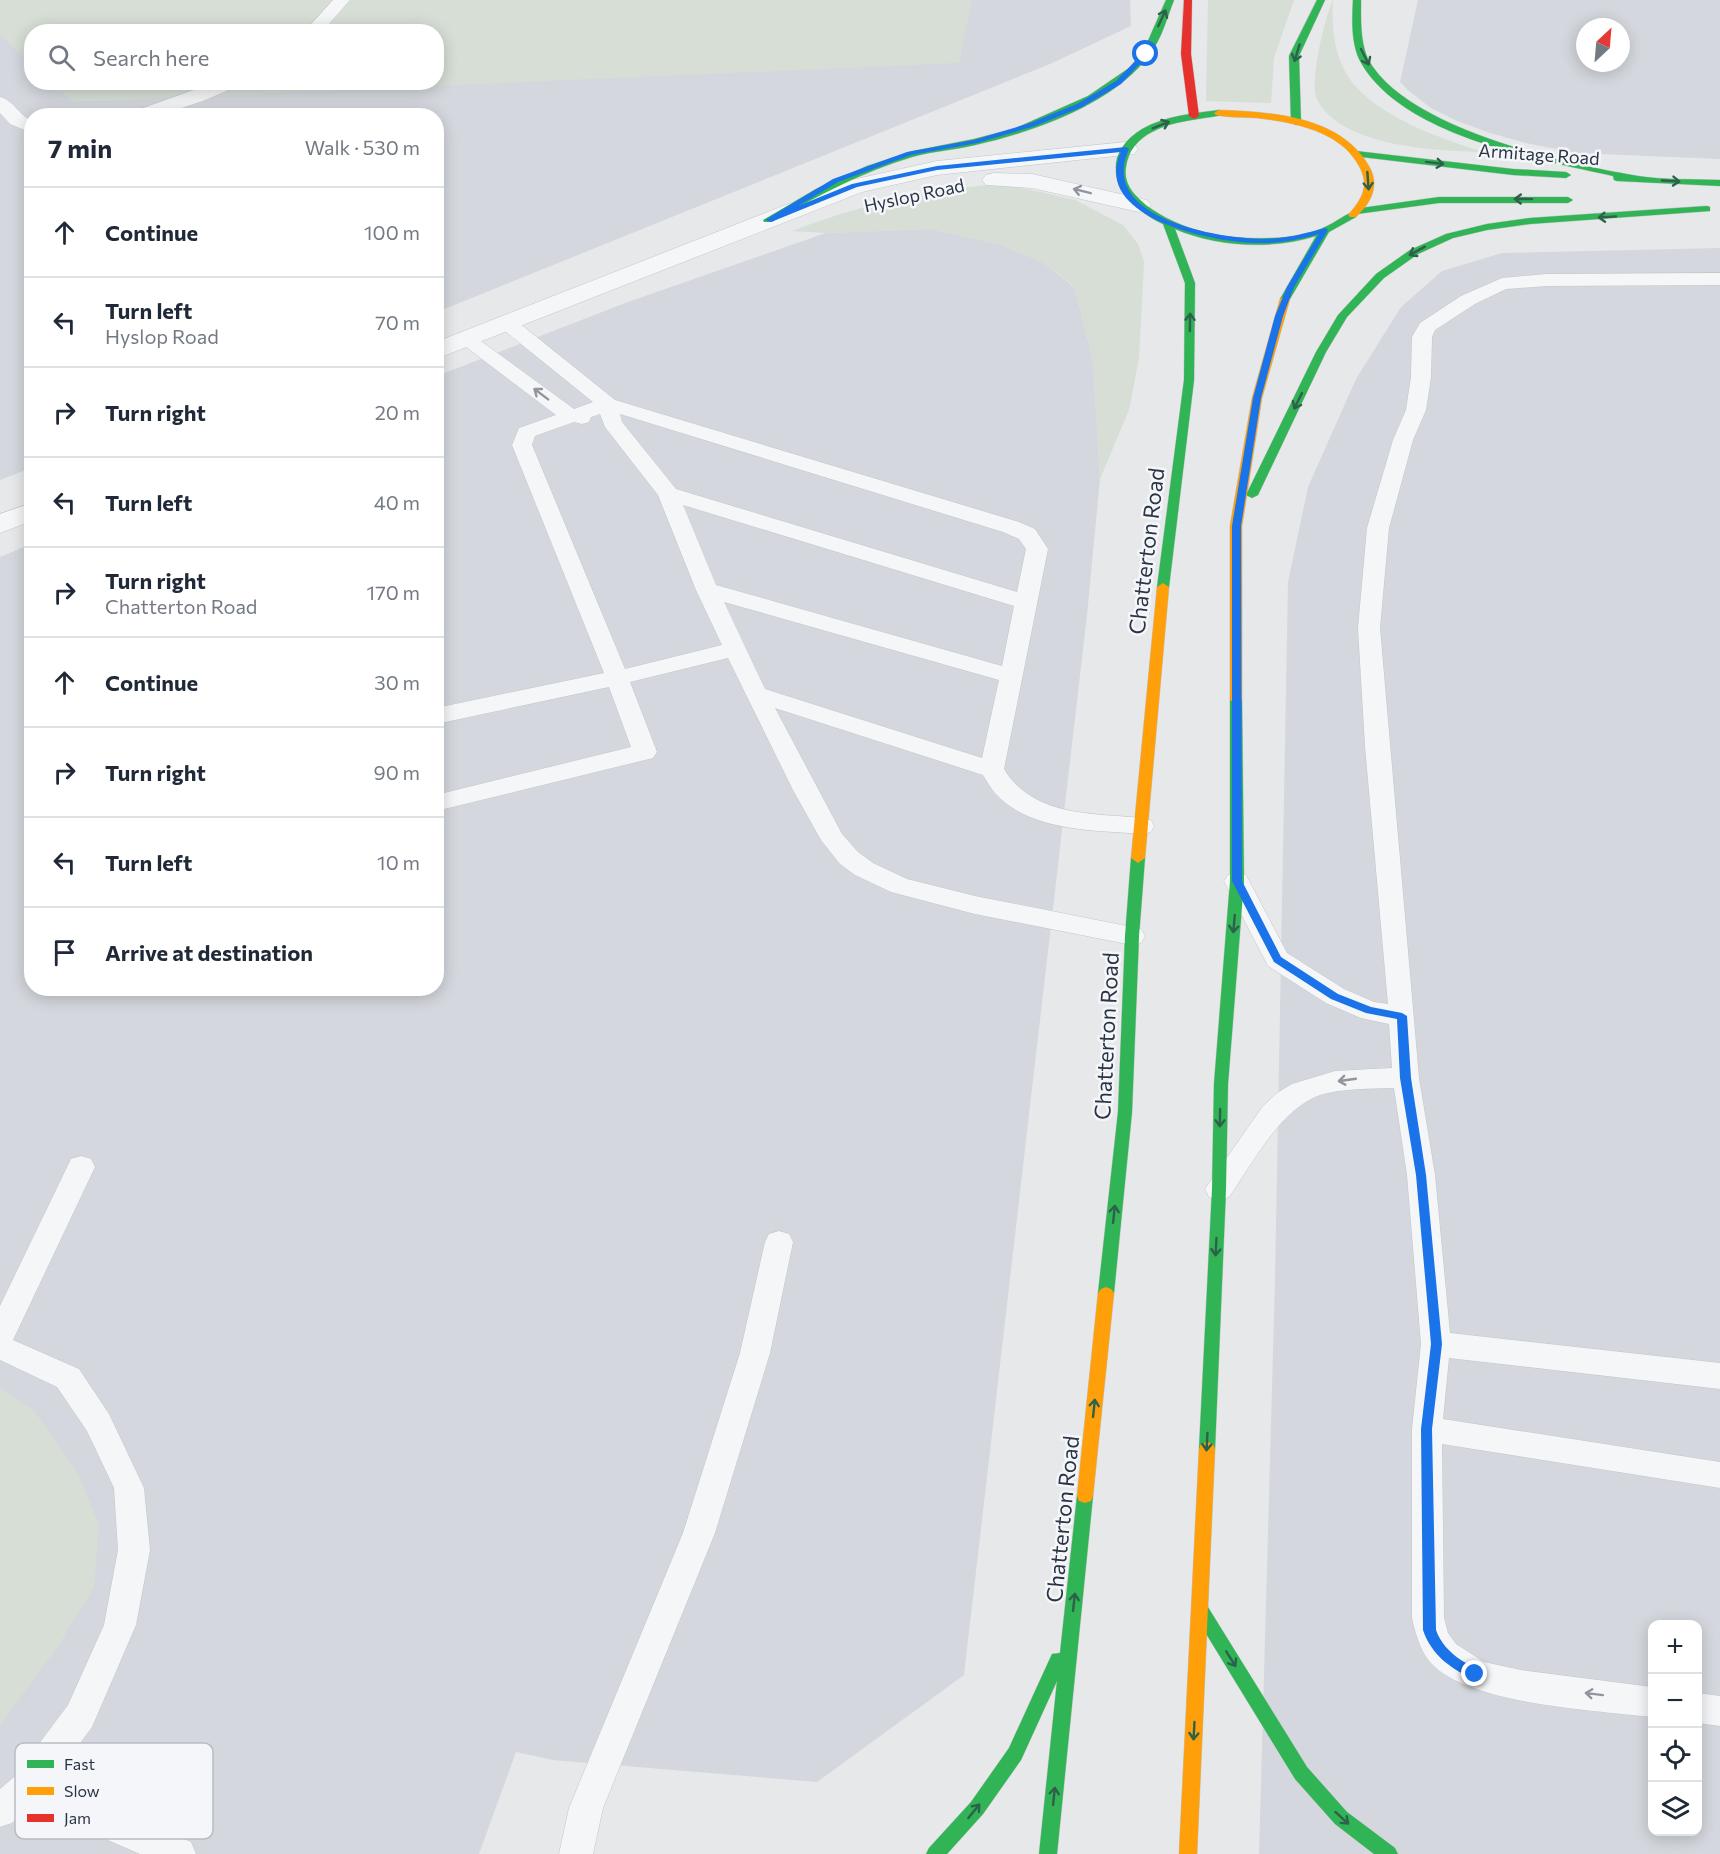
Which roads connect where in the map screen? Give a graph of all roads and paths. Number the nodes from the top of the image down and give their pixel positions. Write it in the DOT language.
graph roads {
  1 [pos="342,0"];
  2 [pos="1170,0"];
  3 [pos="1188,0"];
  4 [pos="1321,0"];
  5 [pos="1358,0"];
  6 [pos="320,24"];
  7 [pos="213,90"];
  8 [pos="0,102"];
  9 [pos="163,108"];
  10 [pos="1194,116"];
  11 [pos="1296,122"];
  12 [pos="24,124"];
  13 [pos="1126,149"];
  14 [pos="1356,154"];
  15 [pos="1640,179"];
  16 [pos="1720,183"];
  17 [pos="1139,206"];
  18 [pos="1713,210"];
  19 [pos="1357,211"];
  20 [pos="768,220"];
  21 [pos="1168,224"];
  22 [pos="1325,230"];
  23 [pos="692,252"];
  24 [pos="1720,279"];
  25 [pos="507,323"];
  26 [pos="467,339"];
  27 [pos="444,348"];
  28 [pos="610,413"];
  29 [pos="569,415"];
  30 [pos="668,494"];
  31 [pos="24,514"];
  32 [pos="0,524"];
  33 [pos="1236,526"];
  34 [pos="707,590"];
  35 [pos="1026,602"];
  36 [pos="736,649"];
  37 [pos="1010,676"];
  38 [pos="617,678"];
  39 [pos="756,694"];
  40 [pos="444,714"];
  41 [pos="993,769"];
  42 [pos="444,800"];
  43 [pos="1143,826"];
  44 [pos="1237,881"];
  45 [pos="1132,936"];
  46 [pos="1402,1016"];
  47 [pos="1406,1078"];
  48 [pos="81,1167"];
  49 [pos="1219,1189"];
  50 [pos="779,1242"];
  51 [pos="0,1337"];
  52 [pos="1436,1344"];
  53 [pos="0,1347"];
  54 [pos="1720,1376"];
  55 [pos="1427,1429"];
  56 [pos="1720,1475"];
  57 [pos="1200,1609"];
  58 [pos="1071,1628"];
  59 [pos="1648,1701"];
  60 [pos="1702,1709"];
  61 [pos="1720,1711"];
  62 [pos="60,1743"];
  63 [pos="15,1798"];
  64 [pos="0,1811"];
  65 [pos="144,1839"];
  66 [pos="179,1854"];
  67 [pos="576,1854"];
  68 [pos="935,1854"];
  69 [pos="1048,1854"];
  70 [pos="1188,1854"];
  71 [pos="1389,1854"];
  1 -- 6 [label="lane"];
  20 -- 2 [label="street, one-way"];
  3 -- 10 [label="street"];
  4 -- 11 [label="street, one-way"];
  5 -- 15 [label="street, one-way"];
  7 -- 9 [label="lane"];
  8 -- 12 [label="lane"];
  10 -- 11 [label="street"];
  13 -- 10 [label="street, one-way"];
  11 -- 14 [label="street"];
  13 -- 17 [label="street"];
  13 -- 20 [label="street, Hyslop Road"];
  14 -- 15 [label="street, Armitage Road, one-way"];
  14 -- 19 [label="street, one-way"];
  15 -- 16 [label="street, Armitage Road, one-way"];
  17 -- 21 [label="street"];
  17 -- 23 [label="street, Hyslop Road, one-way"];
  18 -- 19 [label="street, Armitage Road, one-way"];
  18 -- 33 [label="street, one-way"];
  19 -- 22 [label="street"];
  20 -- 23 [label="street, Hyslop Road"];
  21 -- 22 [label="street"];
  43 -- 21 [label="street, Chatterton Road, one-way"];
  22 -- 33 [label="street"];
  23 -- 25 [label="street, Hyslop Road"];
  24 -- 46 [label="lane"];
  25 -- 26 [label="street, Hyslop Road"];
  25 -- 28 [label="lane"];
  26 -- 27 [label="street, Hyslop Road"];
  29 -- 26 [label="lane, one-way"];
  28 -- 29 [label="lane"];
  28 -- 30 [label="lane"];
  28 -- 35 [label="lane"];
  29 -- 38 [label="lane"];
  30 -- 34 [label="lane"];
  30 -- 35 [label="lane"];
  31 -- 32 [label="street"];
  33 -- 44 [label="street"];
  34 -- 36 [label="lane"];
  34 -- 37 [label="lane"];
  35 -- 37 [label="lane"];
  36 -- 38 [label="lane"];
  36 -- 39 [label="lane"];
  37 -- 41 [label="lane"];
  38 -- 40 [label="lane"];
  38 -- 42 [label="lane"];
  39 -- 41 [label="lane"];
  39 -- 45 [label="lane"];
  41 -- 43 [label="lane"];
  43 -- 45 [label="street, Chatterton Road"];
  44 -- 46 [label="lane"];
  44 -- 49 [label="street, one-way"];
  58 -- 45 [label="street, Chatterton Road, one-way"];
  46 -- 47 [label="lane"];
  47 -- 49 [label="lane, one-way"];
  47 -- 52 [label="lane"];
  48 -- 51 [label="lane"];
  49 -- 57 [label="street, one-way"];
  50 -- 67 [label="lane"];
  52 -- 54 [label="lane"];
  52 -- 55 [label="lane"];
  53 -- 62 [label="lane"];
  55 -- 56 [label="lane"];
  59 -- 55 [label="lane, one-way"];
  57 -- 70 [label="street, one-way"];
  57 -- 71 [label="street, one-way"];
  68 -- 58 [label="street, one-way"];
  69 -- 58 [label="street, Chatterton Road, one-way"];
  60 -- 61 [label="lane"];
  63 -- 64 [label="lane"];
  65 -- 66 [label="lane"];
}
